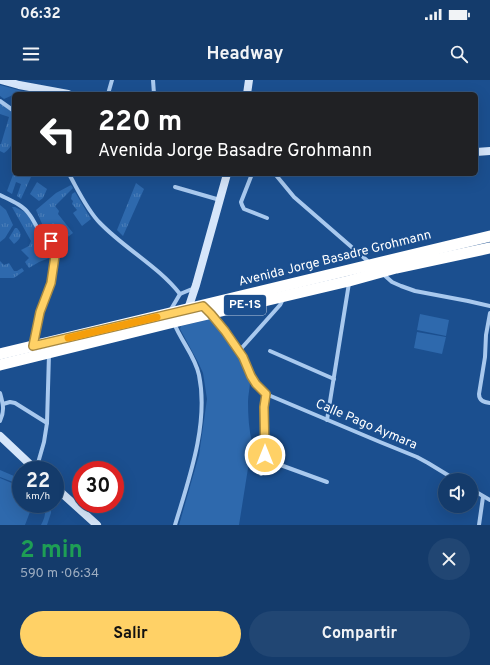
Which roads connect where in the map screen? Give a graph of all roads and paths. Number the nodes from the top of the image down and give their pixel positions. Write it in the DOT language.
graph roads {
  1 [pos="1,80"];
  2 [pos="112,80"];
  3 [pos="153,80"];
  4 [pos="249,80"];
  5 [pos="26,83"];
  6 [pos="43,92"];
  7 [pos="109,92"];
  8 [pos="154,92"];
  9 [pos="247,92"];
  10 [pos="0,101"];
  11 [pos="12,110"];
  12 [pos="490,151"];
  13 [pos="478,152"];
  14 [pos="70,176"];
  15 [pos="226,176"];
  16 [pos="251,176"];
  17 [pos="277,176"];
  18 [pos="175,187"];
  19 [pos="0,195"];
  20 [pos="220,200"];
  21 [pos="267,218"];
  22 [pos="490,236"];
  23 [pos="490,248"];
  24 [pos="371,264"];
  25 [pos="381,273"];
  26 [pos="350,281"];
  27 [pos="196,285"];
  28 [pos="180,294"];
  29 [pos="286,296"];
  30 [pos="203,306"];
  31 [pos="490,306"];
  32 [pos="490,312"];
  33 [pos="189,314"];
  34 [pos="211,314"];
  35 [pos="170,318"];
  36 [pos="33,346"];
  37 [pos="47,349"];
  38 [pos="239,351"];
  39 [pos="270,351"];
  40 [pos="0,354"];
  41 [pos="484,356"];
  42 [pos="490,356"];
  43 [pos="0,365"];
  44 [pos="334,379"];
  45 [pos="0,393"];
  46 [pos="266,394"];
  47 [pos="490,403"];
  48 [pos="3,404"];
  49 [pos="327,420"];
  50 [pos="0,421"];
  51 [pos="47,423"];
  52 [pos="0,436"];
  53 [pos="264,460"];
  54 [pos="26,461"];
  55 [pos="39,461"];
  56 [pos="444,473"];
  57 [pos="261,474"];
  58 [pos="327,482"];
  59 [pos="478,494"];
  60 [pos="64,495"];
  61 [pos="483,497"];
  62 [pos="490,500"];
  63 [pos="97,525"];
  64 [pos="175,525"];
  65 [pos="479,525"];
  1 -- 5 [label="street"];
  2 -- 7 [label="street"];
  3 -- 8 [label="street"];
  4 -- 9 [label="street"];
  5 -- 6 [label="street"];
  10 -- 11 [label="street"];
  12 -- 13 [label="street"];
  14 -- 28 [label="street"];
  15 -- 20 [label="street"];
  16 -- 21 [label="street"];
  17 -- 24 [label="street"];
  18 -- 20 [label="street"];
  19 -- 36 [label="street"];
  20 -- 27 [label="street"];
  22 -- 24 [label="highway, Avenida Jorge Basadre Grohmann / PE-1S"];
  23 -- 25 [label="highway, Avenida Jorge Basadre Grohmann / PE-1S"];
  24 -- 25 [label="street"];
  24 -- 30 [label="highway, Avenida Jorge Basadre Grohmann / PE-1S"];
  25 -- 26 [label="highway, Avenida Jorge Basadre Grohmann / PE-1S"];
  25 -- 31 [label="street"];
  26 -- 29 [label="highway, Avenida Jorge Basadre Grohmann / PE-1S"];
  26 -- 44 [label="street"];
  27 -- 28 [label="street"];
  27 -- 30 [label="street"];
  27 -- 33 [label="street"];
  28 -- 35 [label="street"];
  29 -- 34 [label="highway, Avenida Jorge Basadre Grohmann / PE-1S"];
  29 -- 38 [label="street"];
  30 -- 33 [label="highway, Avenida Jorge Basadre Grohmann / PE-1S"];
  30 -- 34 [label="street"];
  32 -- 41 [label="street"];
  33 -- 34 [label="highway, Avenida Jorge Basadre Grohmann / PE-1S"];
  33 -- 35 [label="highway, Avenida Jorge Basadre Grohmann / PE-1S"];
  34 -- 38 [label="street"];
  35 -- 37 [label="highway, Avenida Jorge Basadre Grohmann / PE-1S"];
  35 -- 64 [label="street"];
  36 -- 37 [label="highway, Avenida Jorge Basadre Grohmann / PE-1S"];
  36 -- 40 [label="highway, Avenida Jorge Basadre Grohmann / PE-1S"];
  37 -- 43 [label="highway, Avenida Jorge Basadre Grohmann / PE-1S"];
  37 -- 51 [label="street"];
  38 -- 46 [label="street"];
  39 -- 44 [label="street"];
  41 -- 42 [label="street"];
  41 -- 47 [label="street"];
  44 -- 49 [label="street"];
  45 -- 48 [label="street"];
  46 -- 49 [label="street, Calle Pago Aymara"];
  46 -- 53 [label="street"];
  48 -- 50 [label="street"];
  48 -- 51 [label="street"];
  49 -- 56 [label="street, Calle Pago Aymara"];
  51 -- 55 [label="street"];
  52 -- 54 [label="street"];
  53 -- 57 [label="street"];
  53 -- 58 [label="street"];
  59 -- 61 [label="street"];
  60 -- 63 [label="street"];
  61 -- 62 [label="street"];
  61 -- 65 [label="street"];
}
